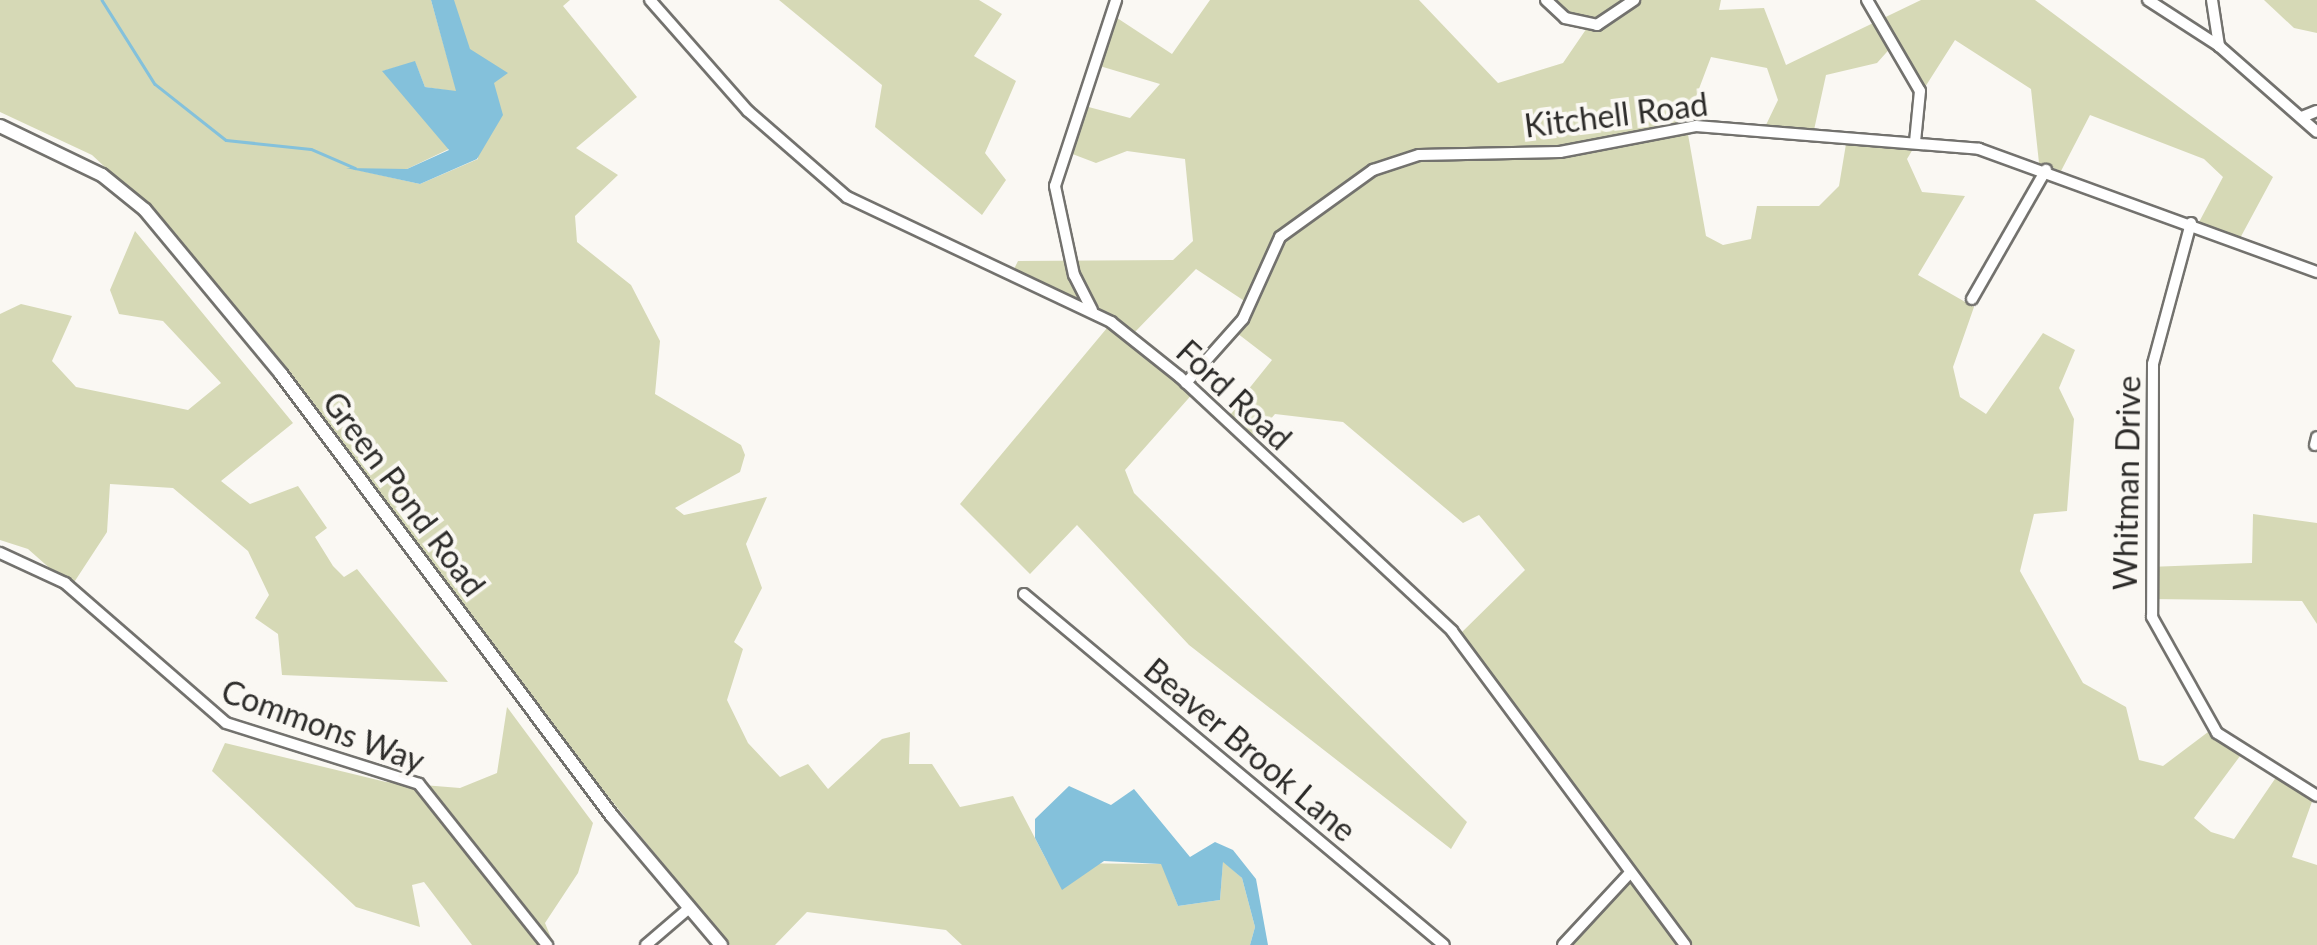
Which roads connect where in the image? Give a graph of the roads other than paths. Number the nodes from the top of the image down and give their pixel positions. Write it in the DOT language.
graph roads {
  1 [pos="650,0"];
  2 [pos="1116,0"];
  3 [pos="1546,0"];
  4 [pos="1634,0"];
  5 [pos="1867,0"];
  6 [pos="2148,0"];
  7 [pos="2212,0"];
  8 [pos="2219,46"];
  9 [pos="2317,111"];
  10 [pos="2302,116"];
  11 [pos="0,126"];
  12 [pos="2317,132"];
  13 [pos="1914,142"];
  14 [pos="2046,170"];
  15 [pos="2191,222"];
  16 [pos="2317,272"];
  17 [pos="1972,299"];
  18 [pos="1096,315"];
  19 [pos="1186,383"];
  20 [pos="0,554"];
  21 [pos="1024,594"];
  22 [pos="2317,796"];
  23 [pos="1630,873"];
  24 [pos="688,909"];
  25 [pos="548,945"];
  26 [pos="646,945"];
  27 [pos="721,945"];
  28 [pos="1444,945"];
  29 [pos="1563,945"];
  30 [pos="1685,945"];
  1 -- 18 [label="street, Ford Road"];
  2 -- 18 [label="street"];
  3 -- 4 [label="street"];
  5 -- 13 [label="street"];
  6 -- 8 [label="street"];
  7 -- 8 [label="street"];
  8 -- 10 [label="street"];
  9 -- 10 [label="street"];
  10 -- 12 [label="street"];
  11 -- 24 [label="main road, Green Pond Road"];
  13 -- 14 [label="street, Kitchell Road"];
  13 -- 19 [label="street, Kitchell Road"];
  14 -- 15 [label="street, Kitchell Road"];
  14 -- 17 [label="street"];
  15 -- 16 [label="street, Kitchell Road"];
  15 -- 22 [label="street, Whitman Drive"];
  18 -- 19 [label="street, Ford Road"];
  19 -- 23 [label="street, Ford Road"];
  20 -- 25 [label="street, Commons Way"];
  21 -- 28 [label="street, Beaver Brook Lane"];
  23 -- 29 [label="street"];
  23 -- 30 [label="street, Ford Road"];
  24 -- 26 [label="street"];
  24 -- 27 [label="main road, Green Pond Road"];
}
